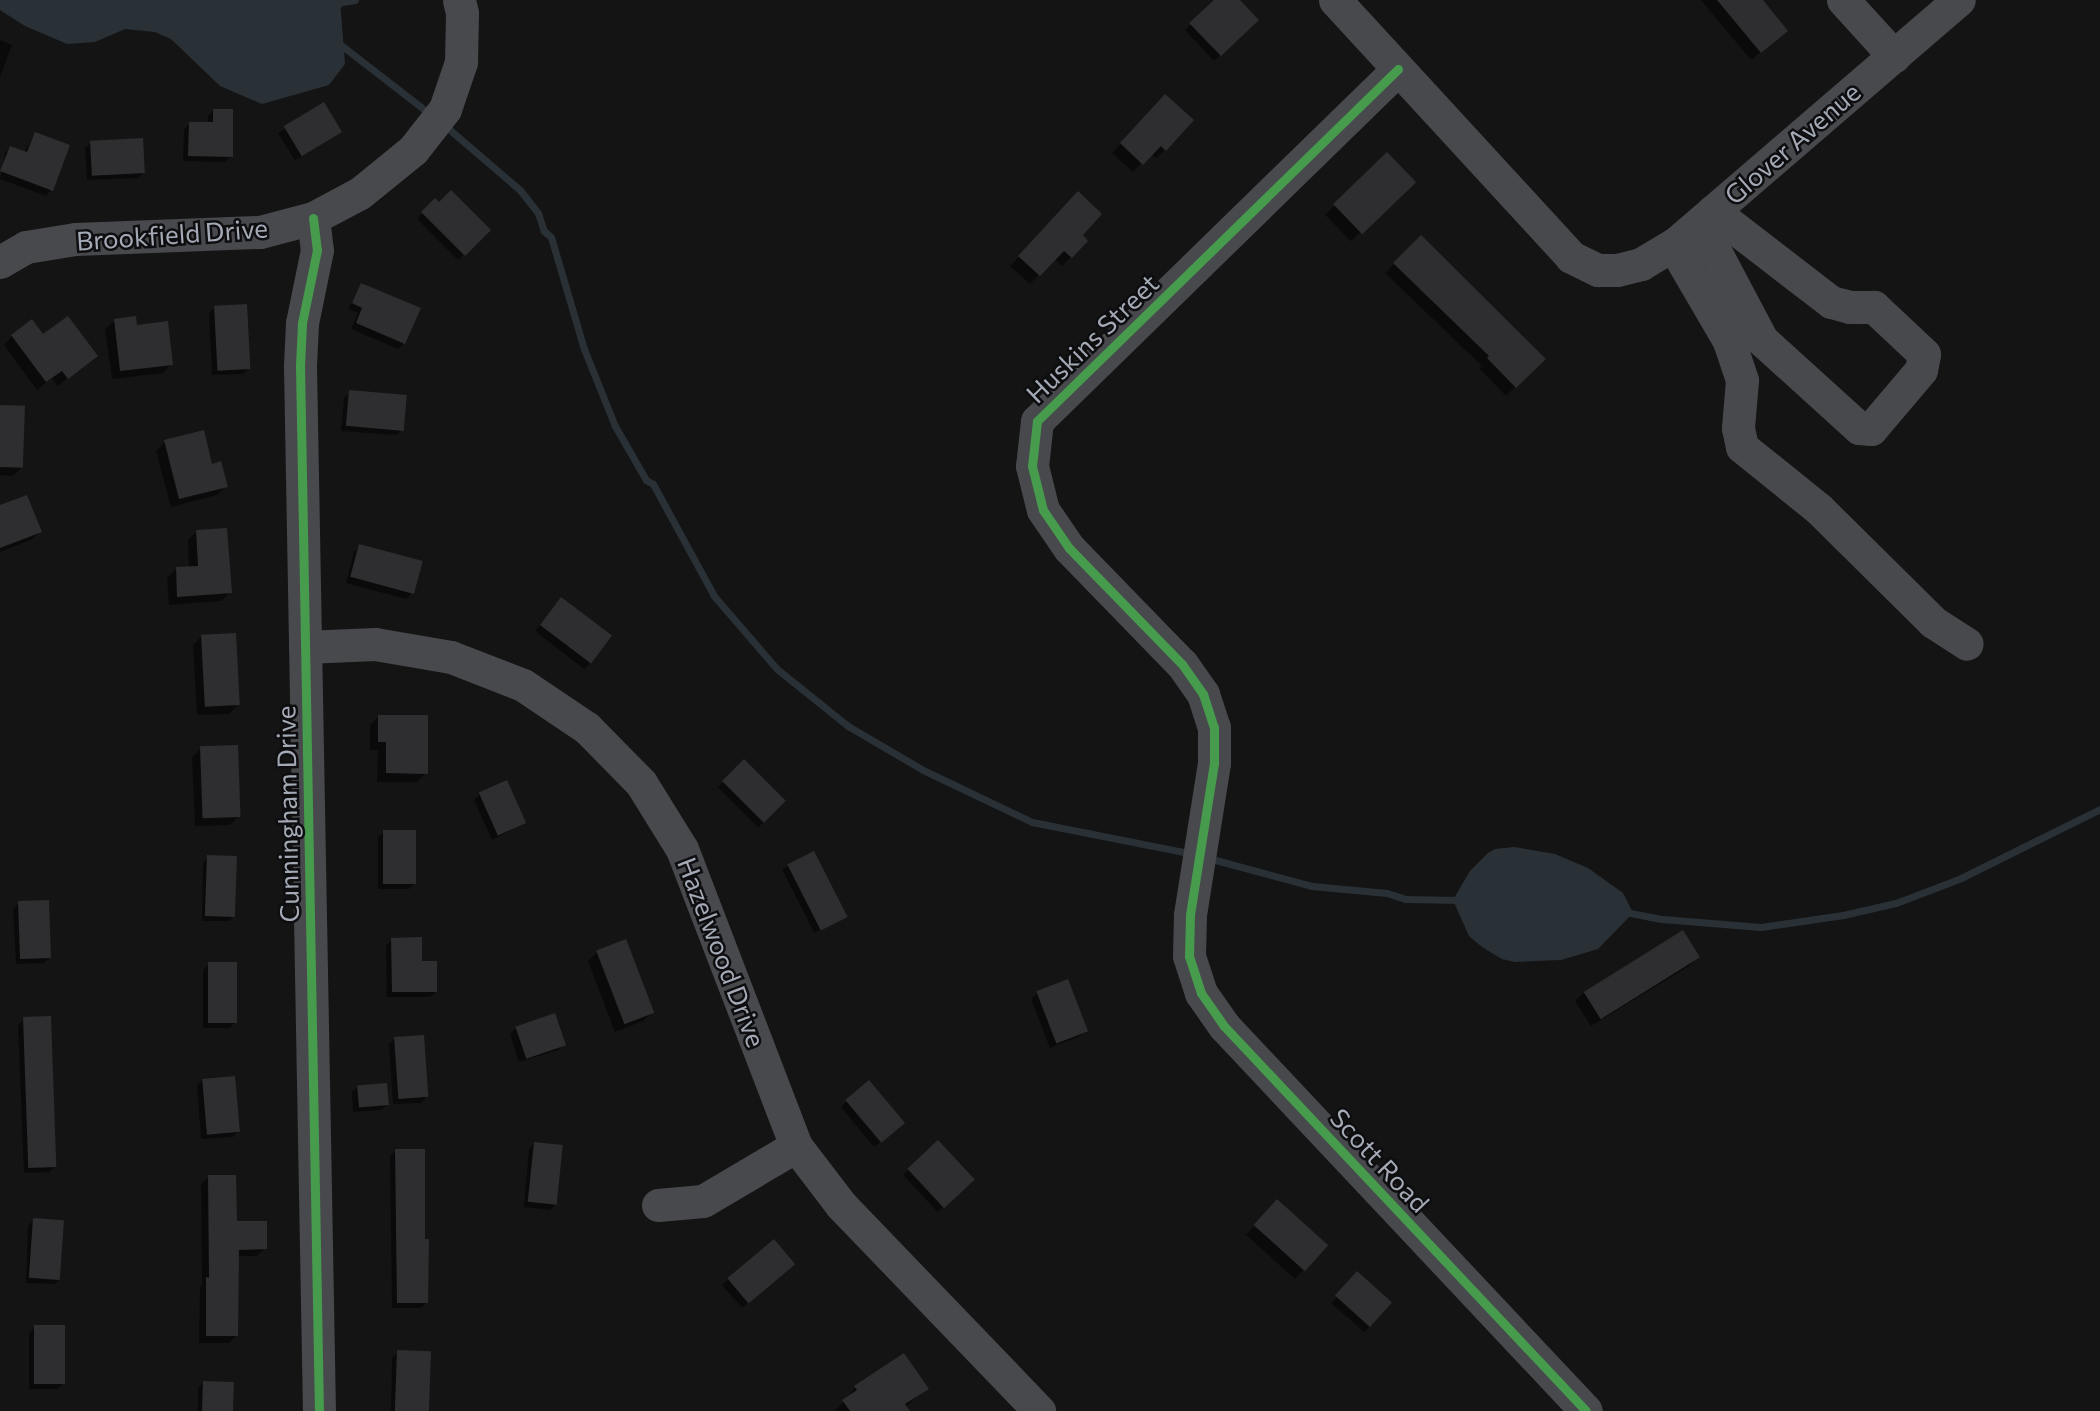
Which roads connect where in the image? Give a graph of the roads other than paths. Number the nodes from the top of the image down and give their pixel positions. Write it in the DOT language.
graph roads {
  1 [pos="459,0"];
  2 [pos="1335,0"];
  3 [pos="1843,0"];
  4 [pos="1959,0"];
  5 [pos="1894,56"];
  6 [pos="1398,69"];
  7 [pos="313,218"];
  8 [pos="1693,228"];
  9 [pos="0,262"];
  10 [pos="1966,644"];
  11 [pos="304,647"];
  12 [pos="1190,915"];
  13 [pos="796,1146"];
  14 [pos="658,1205"];
  15 [pos="319,1411"];
  16 [pos="1039,1411"];
  17 [pos="1586,1411"];
  1 -- 7 [label="street, Brookfield Drive"];
  2 -- 6 [label="street"];
  3 -- 5 [label="street"];
  4 -- 5 [label="street, Glover Avenue"];
  5 -- 8 [label="street, Glover Avenue"];
  6 -- 8 [label="street, Glover Avenue"];
  6 -- 12 [label="street, Huskins Street"];
  7 -- 9 [label="street, Brookfield Drive"];
  7 -- 11 [label="street, Cunningham Drive"];
  8 -- 8 [label="street"];
  8 -- 10 [label="street"];
  11 -- 13 [label="street, Hazelwood Drive"];
  11 -- 15 [label="street, Cunningham Drive"];
  12 -- 17 [label="street, Scott Road"];
  13 -- 14 [label="street"];
  13 -- 16 [label="street, Hazelwood Drive"];
}
